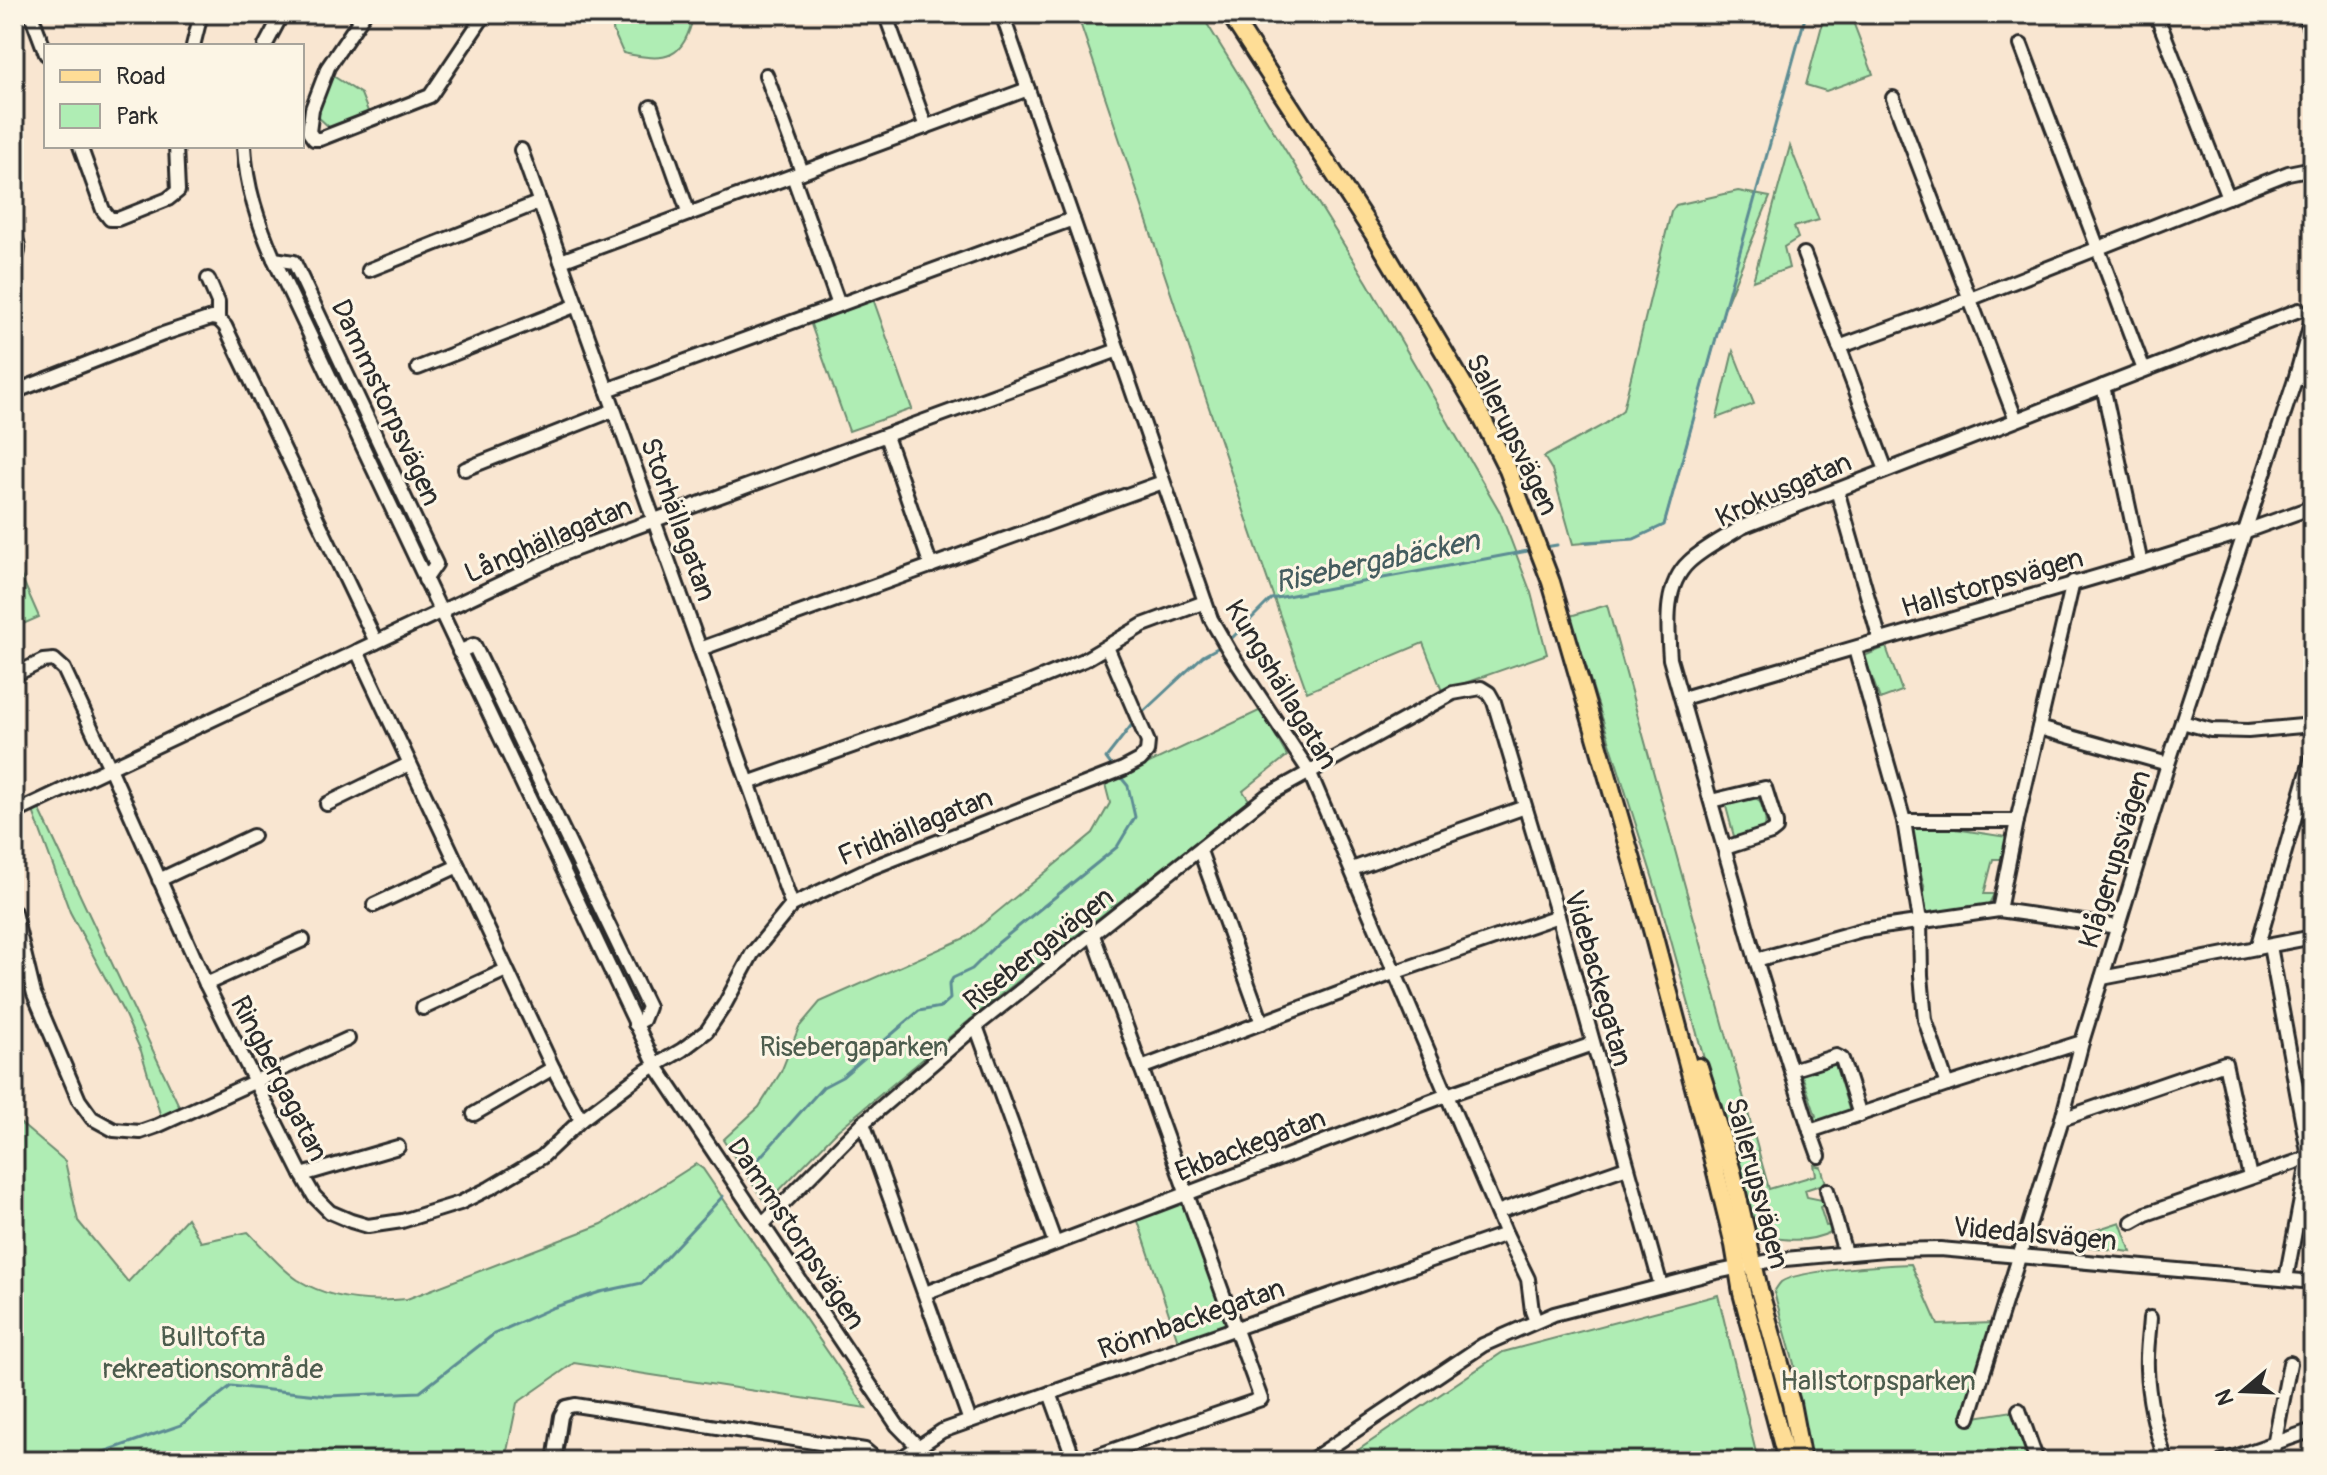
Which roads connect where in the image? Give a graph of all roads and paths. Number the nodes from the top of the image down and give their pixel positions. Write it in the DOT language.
graph roads {
  1 [pos="31,14"];
  2 [pos="201,14"];
  3 [pos="282,14"];
  4 [pos="485,14"];
  5 [pos="1002,14"];
  6 [pos="1230,14"];
  7 [pos="2156,14"];
  8 [pos="2304,14"];
  9 [pos="357,16"];
  10 [pos="886,16"];
  11 [pos="2313,37"];
  12 [pos="194,44"];
  13 [pos="266,44"];
  14 [pos="2021,45"];
  15 [pos="44,49"];
  16 [pos="766,75"];
  17 [pos="1028,89"];
  18 [pos="1893,98"];
  19 [pos="651,107"];
  20 [pos="926,127"];
  21 [pos="81,148"];
  22 [pos="176,148"];
  23 [pos="244,148"];
  24 [pos="521,150"];
  25 [pos="2313,168"];
  26 [pos="798,174"];
  27 [pos="2228,197"];
  28 [pos="540,202"];
  29 [pos="689,214"];
  30 [pos="1073,219"];
  31 [pos="14,235"];
  32 [pos="2098,247"];
  33 [pos="1804,254"];
  34 [pos="14,259"];
  35 [pos="561,261"];
  36 [pos="369,270"];
  37 [pos="208,279"];
  38 [pos="1970,299"];
  39 [pos="577,305"];
  40 [pos="839,305"];
  41 [pos="2299,310"];
  42 [pos="2313,316"];
  43 [pos="218,319"];
  44 [pos="1839,347"];
  45 [pos="1118,350"];
  46 [pos="418,368"];
  47 [pos="2144,370"];
  48 [pos="2313,376"];
  49 [pos="2295,380"];
  50 [pos="2103,386"];
  51 [pos="607,390"];
  52 [pos="14,392"];
  53 [pos="614,410"];
  54 [pos="2016,420"];
  55 [pos="886,436"];
  56 [pos="465,469"];
  57 [pos="1886,470"];
  58 [pos="1163,482"];
  59 [pos="1837,490"];
  60 [pos="2313,507"];
  61 [pos="654,521"];
  62 [pos="2246,531"];
  63 [pos="2141,564"];
  64 [pos="931,566"];
  65 [pos="2073,582"];
  66 [pos="1205,602"];
  67 [pos="439,611"];
  68 [pos="1880,640"];
  69 [pos="376,642"];
  70 [pos="1107,647"];
  71 [pos="700,649"];
  72 [pos="1855,649"];
  73 [pos="357,651"];
  74 [pos="459,652"];
  75 [pos="14,675"];
  76 [pos="1481,688"];
  77 [pos="1683,698"];
  78 [pos="2182,722"];
  79 [pos="2313,725"];
  80 [pos="2039,728"];
  81 [pos="2313,754"];
  82 [pos="409,764"];
  83 [pos="2168,764"];
  84 [pos="110,768"];
  85 [pos="1309,771"];
  86 [pos="748,783"];
  87 [pos="1711,801"];
  88 [pos="327,804"];
  89 [pos="1525,807"];
  90 [pos="14,813"];
  91 [pos="1904,821"];
  92 [pos="2017,821"];
  93 [pos="253,836"];
  94 [pos="1725,848"];
  95 [pos="1200,851"];
  96 [pos="458,866"];
  97 [pos="1352,869"];
  98 [pos="159,880"];
  99 [pos="374,905"];
  100 [pos="792,905"];
  101 [pos="1999,910"];
  102 [pos="14,912"];
  103 [pos="1558,916"];
  104 [pos="1920,921"];
  105 [pos="2118,927"];
  106 [pos="1093,935"];
  107 [pos="2313,937"];
  108 [pos="303,940"];
  109 [pos="2263,947"];
  110 [pos="1756,960"];
  111 [pos="506,970"];
  112 [pos="1396,972"];
  113 [pos="2102,978"];
  114 [pos="206,984"];
  115 [pos="423,1008"];
  116 [pos="1262,1023"];
  117 [pos="635,1024"];
  118 [pos="976,1026"];
  119 [pos="348,1039"];
  120 [pos="2082,1042"];
  121 [pos="1593,1044"];
  122 [pos="656,1066"];
  123 [pos="553,1068"];
  124 [pos="1141,1068"];
  125 [pos="1791,1070"];
  126 [pos="254,1082"];
  127 [pos="1947,1085"];
  128 [pos="1447,1095"];
  129 [pos="474,1114"];
  130 [pos="1860,1115"];
  131 [pos="2062,1119"];
  132 [pos="581,1120"];
  133 [pos="863,1123"];
  134 [pos="1810,1131"];
  135 [pos="398,1147"];
  136 [pos="1819,1156"];
  137 [pos="2311,1156"];
  138 [pos="1627,1167"];
  139 [pos="302,1175"];
  140 [pos="2250,1177"];
  141 [pos="1827,1190"];
  142 [pos="1187,1193"];
  143 [pos="1497,1212"];
  144 [pos="2132,1222"];
  145 [pos="762,1225"];
  146 [pos="1506,1234"];
  147 [pos="1055,1243"];
  148 [pos="1845,1253"];
  149 [pos="2020,1255"];
  150 [pos="1746,1266"];
  151 [pos="2286,1279"];
  152 [pos="2313,1282"];
  153 [pos="1661,1286"];
  154 [pos="925,1293"];
  155 [pos="2150,1318"];
  156 [pos="1536,1321"];
  157 [pos="1235,1328"];
  158 [pos="2290,1363"];
  159 [pos="1050,1393"];
  160 [pos="2019,1410"];
  161 [pos="1969,1418"];
  162 [pos="970,1421"];
  163 [pos="2313,1430"];
  164 [pos="2274,1444"];
  165 [pos="918,1447"];
  166 [pos="554,1461"];
  167 [pos="878,1461"];
  168 [pos="897,1461"];
  169 [pos="932,1461"];
  170 [pos="1310,1461"];
  171 [pos="1787,1461"];
  172 [pos="1802,1461"];
  173 [pos="2037,1461"];
  174 [pos="2166,1461"];
  175 [pos="2223,1461"];
  176 [pos="2271,1461"];
  1 -- 15 [label="street"];
  2 -- 12 [label="street"];
  3 -- 13 [label="street"];
  4 -- 9 [label="street"];
  5 -- 17 [label="street, Kungshällagatan"];
  6 -- 150 [label="main road, Sallerupsvägen"];
  7 -- 27 [label="street"];
  8 -- 11 [label="street"];
  10 -- 20 [label="street"];
  14 -- 32 [label="street"];
  16 -- 26 [label="street"];
  17 -- 20 [label="street"];
  17 -- 30 [label="street, Kungshällagatan"];
  18 -- 38 [label="street"];
  19 -- 29 [label="street"];
  20 -- 26 [label="street"];
  21 -- 22 [label="street"];
  23 -- 67 [label="street, Dammstorpsvägen"];
  24 -- 28 [label="street, Storhällagatan"];
  25 -- 27 [label="street"];
  26 -- 29 [label="street"];
  26 -- 40 [label="street"];
  27 -- 32 [label="street"];
  28 -- 35 [label="street, Storhällagatan"];
  28 -- 36 [label="street"];
  29 -- 35 [label="street"];
  30 -- 40 [label="street"];
  30 -- 45 [label="street, Kungshällagatan"];
  31 -- 34 [label="street"];
  32 -- 38 [label="street"];
  32 -- 47 [label="street"];
  33 -- 44 [label="street"];
  35 -- 39 [label="street, Storhällagatan"];
  37 -- 43 [label="street"];
  38 -- 44 [label="street"];
  38 -- 54 [label="street"];
  39 -- 46 [label="street"];
  39 -- 51 [label="street, Storhällagatan"];
  40 -- 51 [label="street"];
  41 -- 47 [label="street, Krokusgatan"];
  42 -- 49 [label="street, Klågerupsvägen"];
  43 -- 52 [label="street"];
  43 -- 69 [label="street"];
  44 -- 57 [label="street"];
  45 -- 55 [label="street, Långhällagatan"];
  45 -- 58 [label="street, Kungshällagatan"];
  47 -- 50 [label="street, Krokusgatan"];
  48 -- 49 [label="street"];
  49 -- 62 [label="street, Klågerupsvägen"];
  50 -- 54 [label="street, Krokusgatan"];
  50 -- 63 [label="street"];
  51 -- 53 [label="street, Storhällagatan"];
  53 -- 56 [label="street"];
  53 -- 61 [label="street, Storhällagatan"];
  54 -- 57 [label="street, Krokusgatan"];
  55 -- 61 [label="street, Långhällagatan"];
  55 -- 64 [label="street"];
  57 -- 59 [label="street, Krokusgatan"];
  58 -- 64 [label="street"];
  58 -- 66 [label="street, Kungshällagatan"];
  59 -- 68 [label="street"];
  59 -- 77 [label="street, Krokusgatan"];
  60 -- 62 [label="street, Hallstorpsvägen"];
  61 -- 67 [label="street, Långhällagatan"];
  61 -- 71 [label="street, Storhällagatan"];
  62 -- 63 [label="street, Hallstorpsvägen"];
  62 -- 78 [label="street, Klågerupsvägen"];
  63 -- 65 [label="street, Hallstorpsvägen"];
  64 -- 71 [label="street"];
  65 -- 68 [label="street, Hallstorpsvägen"];
  65 -- 80 [label="street"];
  66 -- 70 [label="street"];
  66 -- 85 [label="street, Kungshällagatan"];
  67 -- 69 [label="street, Långhällagatan"];
  67 -- 74 [label="street, Dammstorpsvägen"];
  68 -- 72 [label="street, Hallstorpsvägen"];
  69 -- 73 [label="street, Långhällagatan"];
  70 -- 86 [label="street"];
  70 -- 100 [label="street, Fridhällagatan"];
  71 -- 86 [label="street, Storhällagatan"];
  72 -- 77 [label="street, Hallstorpsvägen"];
  72 -- 91 [label="street"];
  73 -- 82 [label="street"];
  73 -- 84 [label="street, Långhällagatan"];
  74 -- 117 [label="street, Dammstorpsvägen"];
  74 -- 117 [label="street"];
  75 -- 84 [label="street, Ringbergagatan"];
  76 -- 85 [label="street, Risebergavägen"];
  76 -- 89 [label="street, Videbackegatan"];
  77 -- 87 [label="street, Krokusgatan"];
  78 -- 79 [label="street"];
  78 -- 83 [label="street, Klågerupsvägen"];
  80 -- 83 [label="street"];
  80 -- 92 [label="street"];
  81 -- 109 [label="street"];
  82 -- 88 [label="street"];
  82 -- 96 [label="street"];
  83 -- 105 [label="street, Klågerupsvägen"];
  84 -- 90 [label="street, Långhällagatan"];
  84 -- 98 [label="street, Ringbergagatan"];
  85 -- 95 [label="street, Risebergavägen"];
  85 -- 97 [label="street, Kungshällagatan"];
  86 -- 100 [label="street, Storhällagatan"];
  87 -- 94 [label="street, Krokusgatan"];
  87 -- 94 [label="street"];
  89 -- 97 [label="street"];
  89 -- 103 [label="street, Videbackegatan"];
  91 -- 92 [label="street"];
  91 -- 104 [label="street"];
  92 -- 101 [label="street"];
  93 -- 98 [label="street"];
  94 -- 110 [label="street, Krokusgatan"];
  95 -- 106 [label="street, Risebergavägen"];
  95 -- 116 [label="street"];
  96 -- 99 [label="street"];
  96 -- 111 [label="street"];
  97 -- 112 [label="street, Kungshällagatan"];
  98 -- 114 [label="street, Ringbergagatan"];
  100 -- 122 [label="street, Fridhällagatan"];
  101 -- 104 [label="street"];
  101 -- 105 [label="street"];
  102 -- 126 [label="street"];
  103 -- 112 [label="street"];
  103 -- 121 [label="street, Videbackegatan"];
  104 -- 110 [label="street"];
  104 -- 127 [label="street"];
  105 -- 113 [label="street, Klågerupsvägen"];
  106 -- 118 [label="street, Risebergavägen"];
  106 -- 124 [label="street"];
  107 -- 109 [label="street"];
  108 -- 114 [label="street"];
  109 -- 113 [label="street"];
  109 -- 137 [label="street"];
  110 -- 125 [label="street, Krokusgatan"];
  111 -- 115 [label="street"];
  111 -- 123 [label="street"];
  112 -- 116 [label="street"];
  112 -- 128 [label="street, Kungshällagatan"];
  113 -- 120 [label="street, Klågerupsvägen"];
  114 -- 126 [label="street, Ringbergagatan"];
  116 -- 124 [label="street"];
  117 -- 122 [label="street, Dammstorpsvägen"];
  118 -- 133 [label="street, Risebergavägen"];
  118 -- 147 [label="street"];
  119 -- 126 [label="street"];
  120 -- 127 [label="street"];
  120 -- 131 [label="street, Klågerupsvägen"];
  121 -- 128 [label="street, Ekbackegatan"];
  121 -- 138 [label="street, Videbackegatan"];
  122 -- 132 [label="street, Ringbergagatan"];
  122 -- 145 [label="street, Dammstorpsvägen"];
  123 -- 129 [label="street"];
  123 -- 132 [label="street"];
  124 -- 142 [label="street"];
  125 -- 130 [label="street"];
  125 -- 134 [label="street, Krokusgatan"];
  126 -- 139 [label="street, Ringbergagatan"];
  127 -- 130 [label="street"];
  128 -- 142 [label="street, Ekbackegatan"];
  128 -- 143 [label="street, Kungshällagatan"];
  130 -- 134 [label="street"];
  131 -- 140 [label="street"];
  131 -- 149 [label="street, Klågerupsvägen"];
  132 -- 139 [label="street, Ringbergagatan"];
  133 -- 145 [label="street, Risebergavägen"];
  133 -- 154 [label="street"];
  134 -- 136 [label="street, Krokusgatan"];
  135 -- 139 [label="street"];
  137 -- 140 [label="street"];
  137 -- 151 [label="street"];
  138 -- 143 [label="street"];
  138 -- 153 [label="street, Videbackegatan"];
  140 -- 144 [label="street"];
  141 -- 148 [label="street"];
  142 -- 147 [label="street, Ekbackegatan"];
  142 -- 157 [label="street"];
  143 -- 146 [label="street, Kungshällagatan"];
  145 -- 165 [label="street, Dammstorpsvägen"];
  146 -- 156 [label="street, Kungshällagatan"];
  146 -- 157 [label="street, Rönnbackegatan"];
  147 -- 154 [label="street, Ekbackegatan"];
  148 -- 149 [label="street, Videdalsvägen"];
  148 -- 150 [label="street, Videdalsvägen"];
  149 -- 151 [label="street, Videdalsvägen"];
  149 -- 161 [label="street, Klågerupsvägen"];
  150 -- 153 [label="street"];
  150 -- 171 [label="main road, Sallerupsvägen"];
  150 -- 172 [label="main road, Sallerupsvägen"];
  151 -- 152 [label="street, Videdalsvägen"];
  153 -- 156 [label="street"];
  154 -- 162 [label="street"];
  155 -- 174 [label="street"];
  156 -- 170 [label="street"];
  157 -- 159 [label="street, Rönnbackegatan"];
  157 -- 159 [label="street"];
  158 -- 164 [label="street"];
  159 -- 162 [label="street, Rönnbackegatan"];
  160 -- 173 [label="street"];
  162 -- 165 [label="street, Rönnbackegatan"];
  163 -- 164 [label="street"];
  164 -- 175 [label="street"];
  164 -- 176 [label="street"];
  165 -- 168 [label="street, Rönnbackegatan"];
  165 -- 169 [label="street, Dammstorpsvägen"];
  166 -- 167 [label="street"];
}
